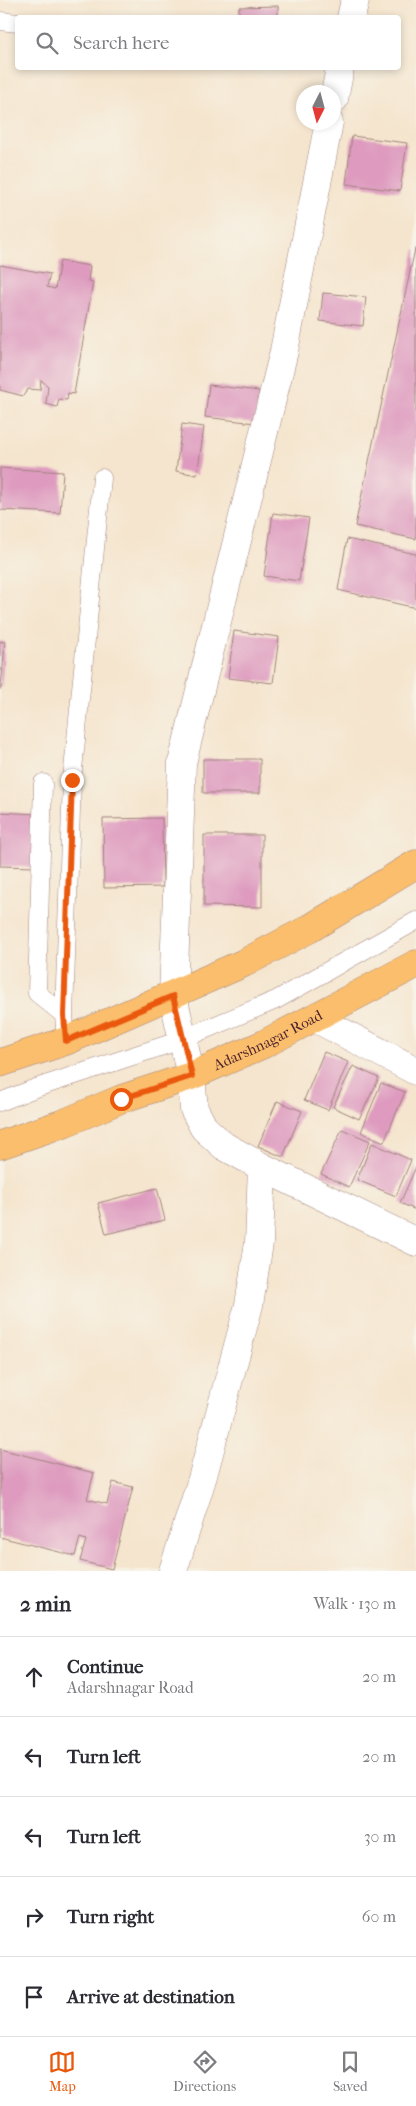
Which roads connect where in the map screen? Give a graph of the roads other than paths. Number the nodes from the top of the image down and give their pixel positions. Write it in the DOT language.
graph roads {
  1 [pos="354,0"];
  2 [pos="352,15"];
  3 [pos="0,20"];
  4 [pos="15,22"];
  5 [pos="338,70"];
  6 [pos="336,85"];
  7 [pos="327,130"];
  8 [pos="102,478"];
  9 [pos="43,783"];
  10 [pos="416,864"];
  11 [pos="416,921"];
  12 [pos="416,964"];
  13 [pos="173,996"];
  14 [pos="64,1015"];
  15 [pos="315,1018"];
  16 [pos="183,1039"];
  17 [pos="66,1041"];
  18 [pos="0,1063"];
  19 [pos="416,1071"];
  20 [pos="192,1076"];
  21 [pos="0,1102"];
  22 [pos="0,1145"];
  23 [pos="262,1167"];
  24 [pos="416,1242"];
  25 [pos="173,1571"];
  1 -- 2 [label="street"];
  3 -- 4 [label="lane"];
  5 -- 6 [label="street"];
  7 -- 13 [label="street"];
  8 -- 14 [label="lane"];
  9 -- 14 [label="lane"];
  10 -- 13 [label="main road"];
  11 -- 16 [label="lane"];
  12 -- 15 [label="main road, Adarshnagar Road"];
  13 -- 16 [label="street"];
  13 -- 17 [label="main road"];
  14 -- 17 [label="lane"];
  15 -- 19 [label="street"];
  15 -- 20 [label="main road, Adarshnagar Road"];
  16 -- 20 [label="street"];
  16 -- 21 [label="lane"];
  17 -- 18 [label="main road"];
  20 -- 22 [label="main road, Adarshnagar Road"];
  20 -- 23 [label="street"];
  23 -- 24 [label="street"];
  23 -- 25 [label="street"];
}
